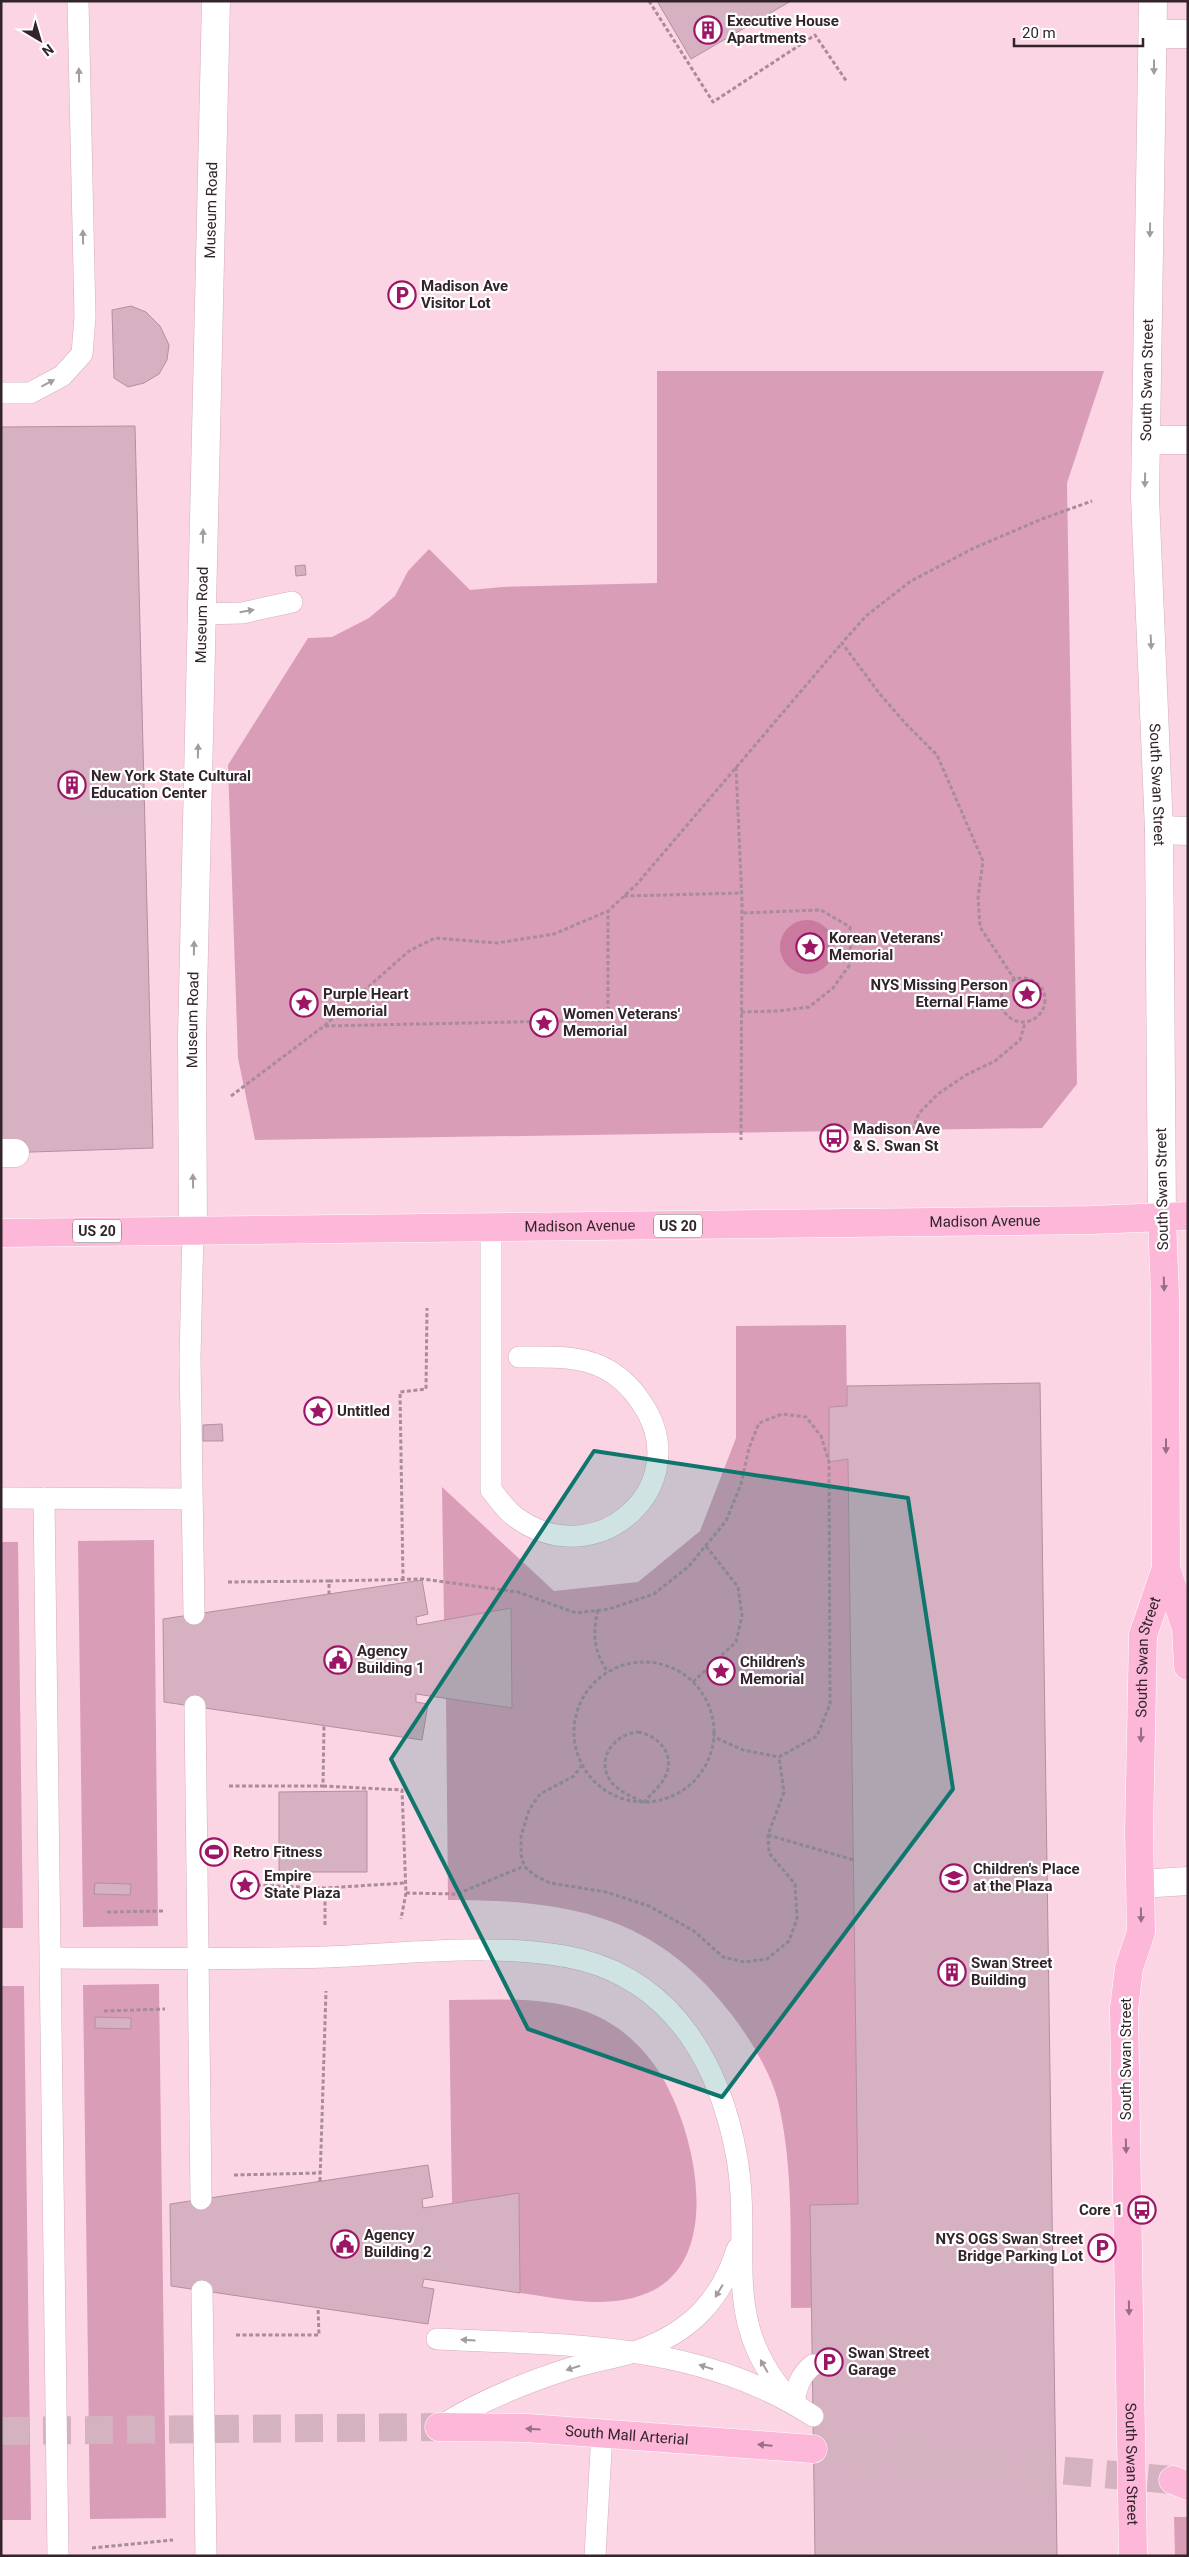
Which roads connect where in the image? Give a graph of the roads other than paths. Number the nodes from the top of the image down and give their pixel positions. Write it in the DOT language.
graph roads {
  1 [pos="78,1"];
  2 [pos="216,1"];
  3 [pos="1153,1"];
  4 [pos="1153,34"];
  5 [pos="1188,34"];
  6 [pos="1,393"];
  7 [pos="1146,440"];
  8 [pos="1188,440"];
  9 [pos="292,602"];
  10 [pos="202,614"];
  11 [pos="1159,830"];
  12 [pos="1188,831"];
  13 [pos="1175,1217"];
  14 [pos="491,1228"];
  15 [pos="193,1230"];
  16 [pos="1,1233"];
  17 [pos="519,1357"];
  18 [pos="1,1498"];
  19 [pos="44,1498"];
  20 [pos="192,1500"];
  21 [pos="1166,1568"];
  22 [pos="194,1614"];
  23 [pos="1188,1666"];
  24 [pos="195,1706"];
  25 [pos="1188,1881"];
  26 [pos="1140,1884"];
  27 [pos="50,1958"];
  28 [pos="198,1958"];
  29 [pos="740,2176"];
  30 [pos="201,2199"];
  31 [pos="202,2291"];
  32 [pos="437,2339"];
  33 [pos="637,2351"];
  34 [pos="813,2365"];
  35 [pos="794,2404"];
  36 [pos="813,2416"];
  37 [pos="438,2427"];
  38 [pos="602,2433"];
  39 [pos="814,2449"];
  40 [pos="206,2546"];
  41 [pos="58,2554"];
  42 [pos="595,2556"];
  43 [pos="1133,2556"];
  6 -- 1 [label="lane, one-way"];
  10 -- 2 [label="street, Museum Road, one-way"];
  3 -- 4 [label="street, South Swan Street"];
  4 -- 5 [label="street"];
  4 -- 7 [label="street, South Swan Street, one-way"];
  7 -- 8 [label="street"];
  7 -- 11 [label="street, South Swan Street, one-way"];
  10 -- 9 [label="lane, one-way"];
  15 -- 10 [label="street, Museum Road, one-way"];
  11 -- 12 [label="street"];
  11 -- 13 [label="street, South Swan Street"];
  13 -- 14 [label="main road, Madison Avenue / US 20"];
  13 -- 21 [label="main road, South Swan Street, one-way"];
  14 -- 15 [label="main road, Madison Avenue / US 20"];
  14 -- 17 [label="lane"];
  15 -- 16 [label="main road, Madison Avenue / US 20"];
  15 -- 20 [label="lane"];
  18 -- 19 [label="lane"];
  19 -- 20 [label="lane"];
  19 -- 27 [label="lane"];
  20 -- 22 [label="lane"];
  21 -- 23 [label="main road, South Swan Street"];
  21 -- 26 [label="main road, South Swan Street, one-way"];
  24 -- 28 [label="lane"];
  25 -- 26 [label="street"];
  26 -- 43 [label="main road, South Swan Street, one-way, bridge"];
  27 -- 28 [label="lane"];
  27 -- 41 [label="lane"];
  28 -- 29 [label="lane"];
  28 -- 30 [label="lane"];
  29 -- 33 [label="lane, one-way"];
  35 -- 29 [label="lane, one-way"];
  31 -- 40 [label="lane"];
  33 -- 32 [label="lane, one-way"];
  35 -- 33 [label="lane, one-way"];
  33 -- 37 [label="lane, one-way"];
  34 -- 35 [label="lane"];
  35 -- 36 [label="lane"];
  38 -- 37 [label="main road, South Mall Arterial, one-way"];
  39 -- 38 [label="main road, South Mall Arterial, one-way"];
  38 -- 42 [label="lane"];
}
